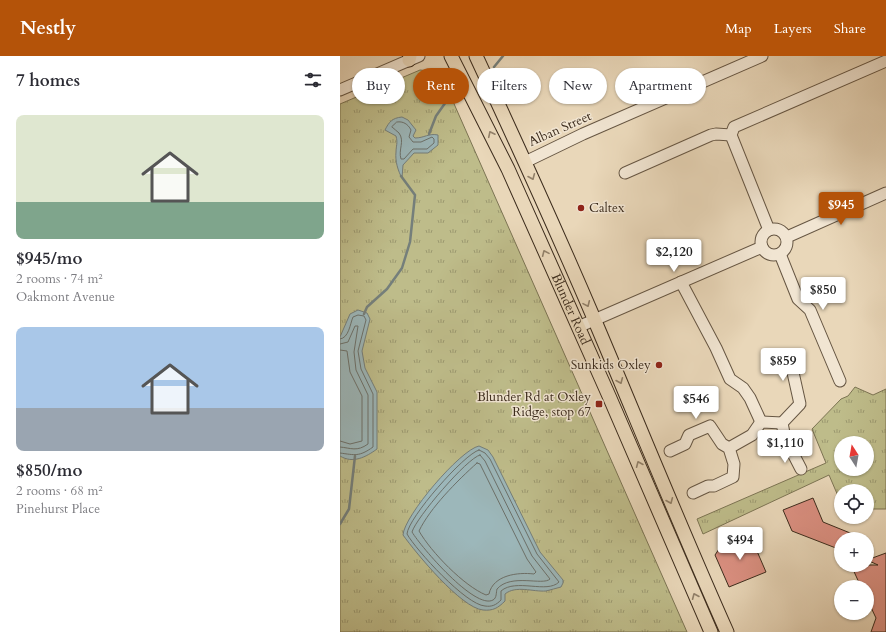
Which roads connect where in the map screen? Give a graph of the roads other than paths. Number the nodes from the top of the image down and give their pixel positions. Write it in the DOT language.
graph roads {
  1 [pos="451,56"];
  2 [pos="476,56"];
  3 [pos="762,56"];
  4 [pos="413,57"];
  5 [pos="886,61"];
  6 [pos="340,90"];
  7 [pos="730,135"];
  8 [pos="525,162"];
  9 [pos="625,172"];
  10 [pos="886,194"];
  11 [pos="769,230"];
  12 [pos="787,237"];
  13 [pos="762,247"];
  14 [pos="780,254"];
  15 [pos="681,282"];
  16 [pos="594,319"];
  17 [pos="578,327"];
  18 [pos="790,359"];
  19 [pos="840,381"];
  20 [pos="761,422"];
  21 [pos="782,423"];
  22 [pos="729,448"];
  23 [pos="670,451"];
  24 [pos="801,469"];
  25 [pos="693,493"];
  26 [pos="711,632"];
  27 [pos="727,632"];
  17 -- 1 [label="main road, Blunder Road, one-way"];
  2 -- 8 [label="main road, Blunder Road"];
  3 -- 8 [label="street, Alban Street"];
  4 -- 6 [label="street"];
  5 -- 7 [label="street"];
  7 -- 9 [label="street"];
  7 -- 11 [label="street"];
  8 -- 16 [label="main road, Blunder Road, one-way"];
  10 -- 12 [label="street"];
  11 -- 12 [label="street"];
  11 -- 13 [label="street"];
  12 -- 14 [label="street"];
  13 -- 14 [label="street"];
  13 -- 15 [label="street"];
  14 -- 19 [label="street"];
  15 -- 16 [label="street"];
  15 -- 20 [label="street"];
  16 -- 17 [label="street"];
  16 -- 27 [label="main road, Blunder Road, one-way"];
  26 -- 17 [label="main road, Blunder Road, one-way"];
  18 -- 21 [label="street"];
  20 -- 21 [label="street"];
  20 -- 22 [label="street"];
  21 -- 24 [label="street"];
  22 -- 23 [label="street"];
  22 -- 25 [label="street"];
}
